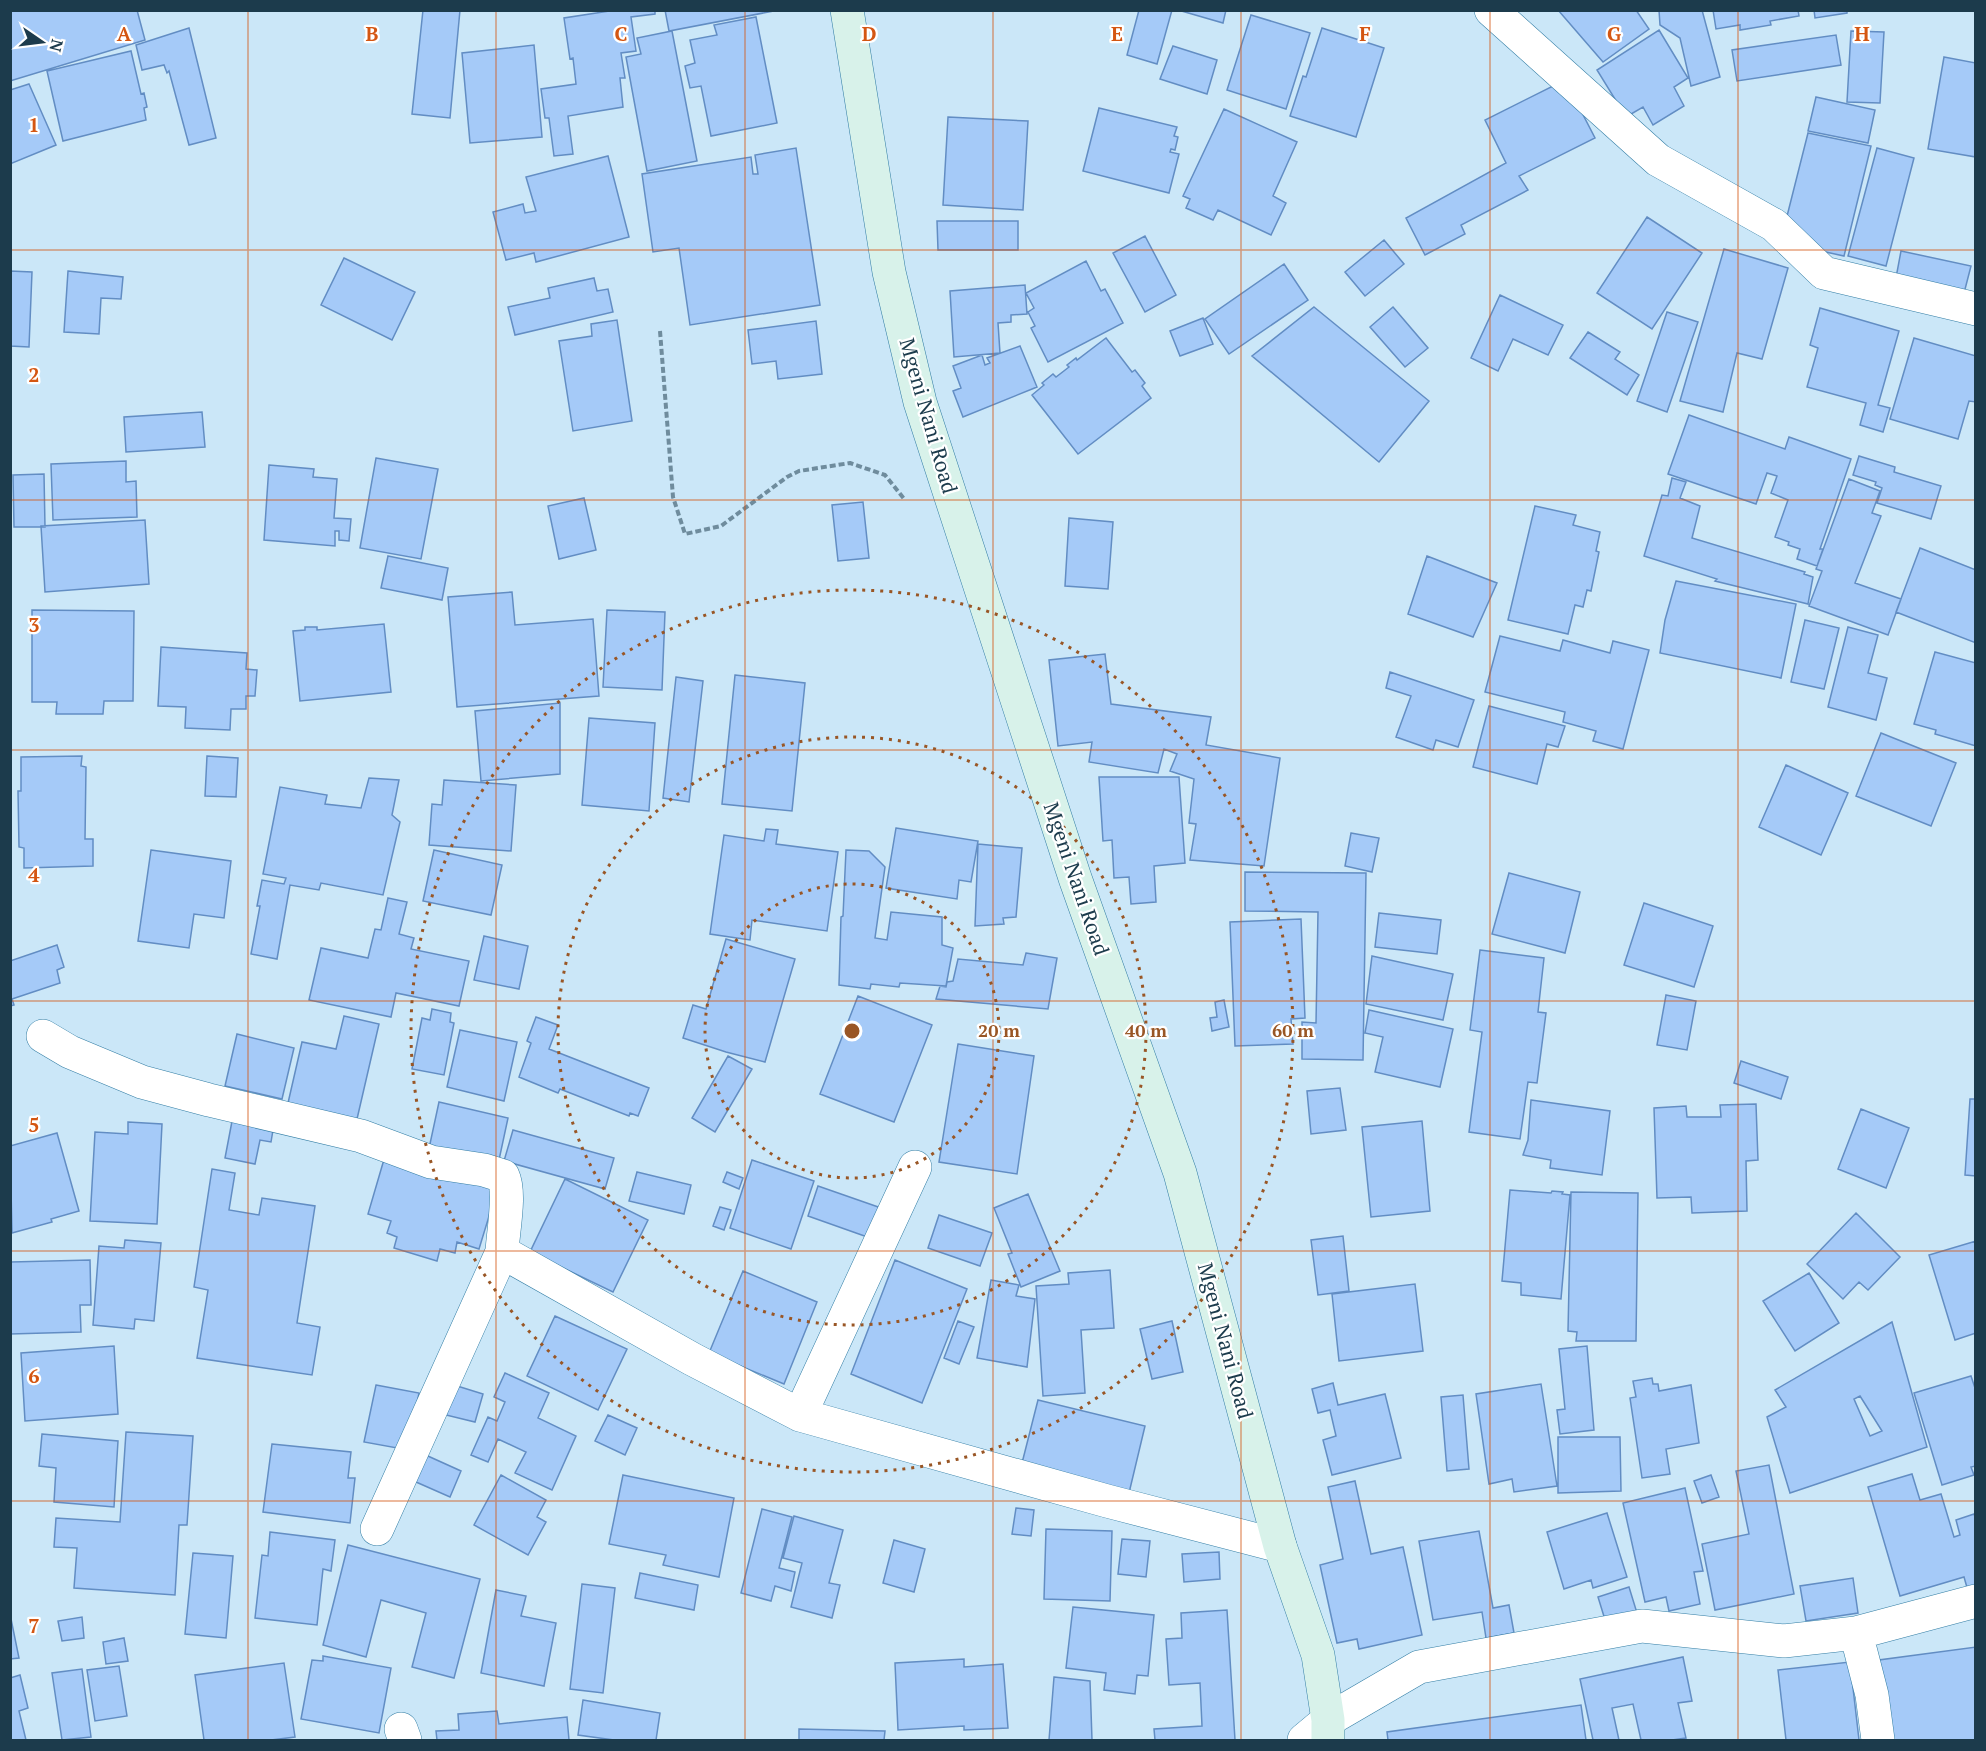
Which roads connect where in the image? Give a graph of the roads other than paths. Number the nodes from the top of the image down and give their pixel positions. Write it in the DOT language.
graph roads {
  1 [pos="847,10"];
  2 [pos="1491,10"];
  3 [pos="1976,309"];
  4 [pos="43,1036"];
  5 [pos="915,1167"];
  6 [pos="502,1252"];
  7 [pos="800,1415"];
  8 [pos="377,1529"];
  9 [pos="1280,1546"];
  10 [pos="1976,1601"];
  11 [pos="1856,1633"];
  12 [pos="1320,1734"];
  13 [pos="1878,1740"];
  1 -- 9 [label="street, Mgeni Nani Road"];
  2 -- 3 [label="street"];
  4 -- 6 [label="street"];
  5 -- 7 [label="street"];
  6 -- 7 [label="street"];
  6 -- 8 [label="street"];
  7 -- 9 [label="street"];
  9 -- 12 [label="street, Mgeni Nani Road"];
  10 -- 11 [label="street"];
  11 -- 12 [label="street"];
  11 -- 13 [label="street"];
}
